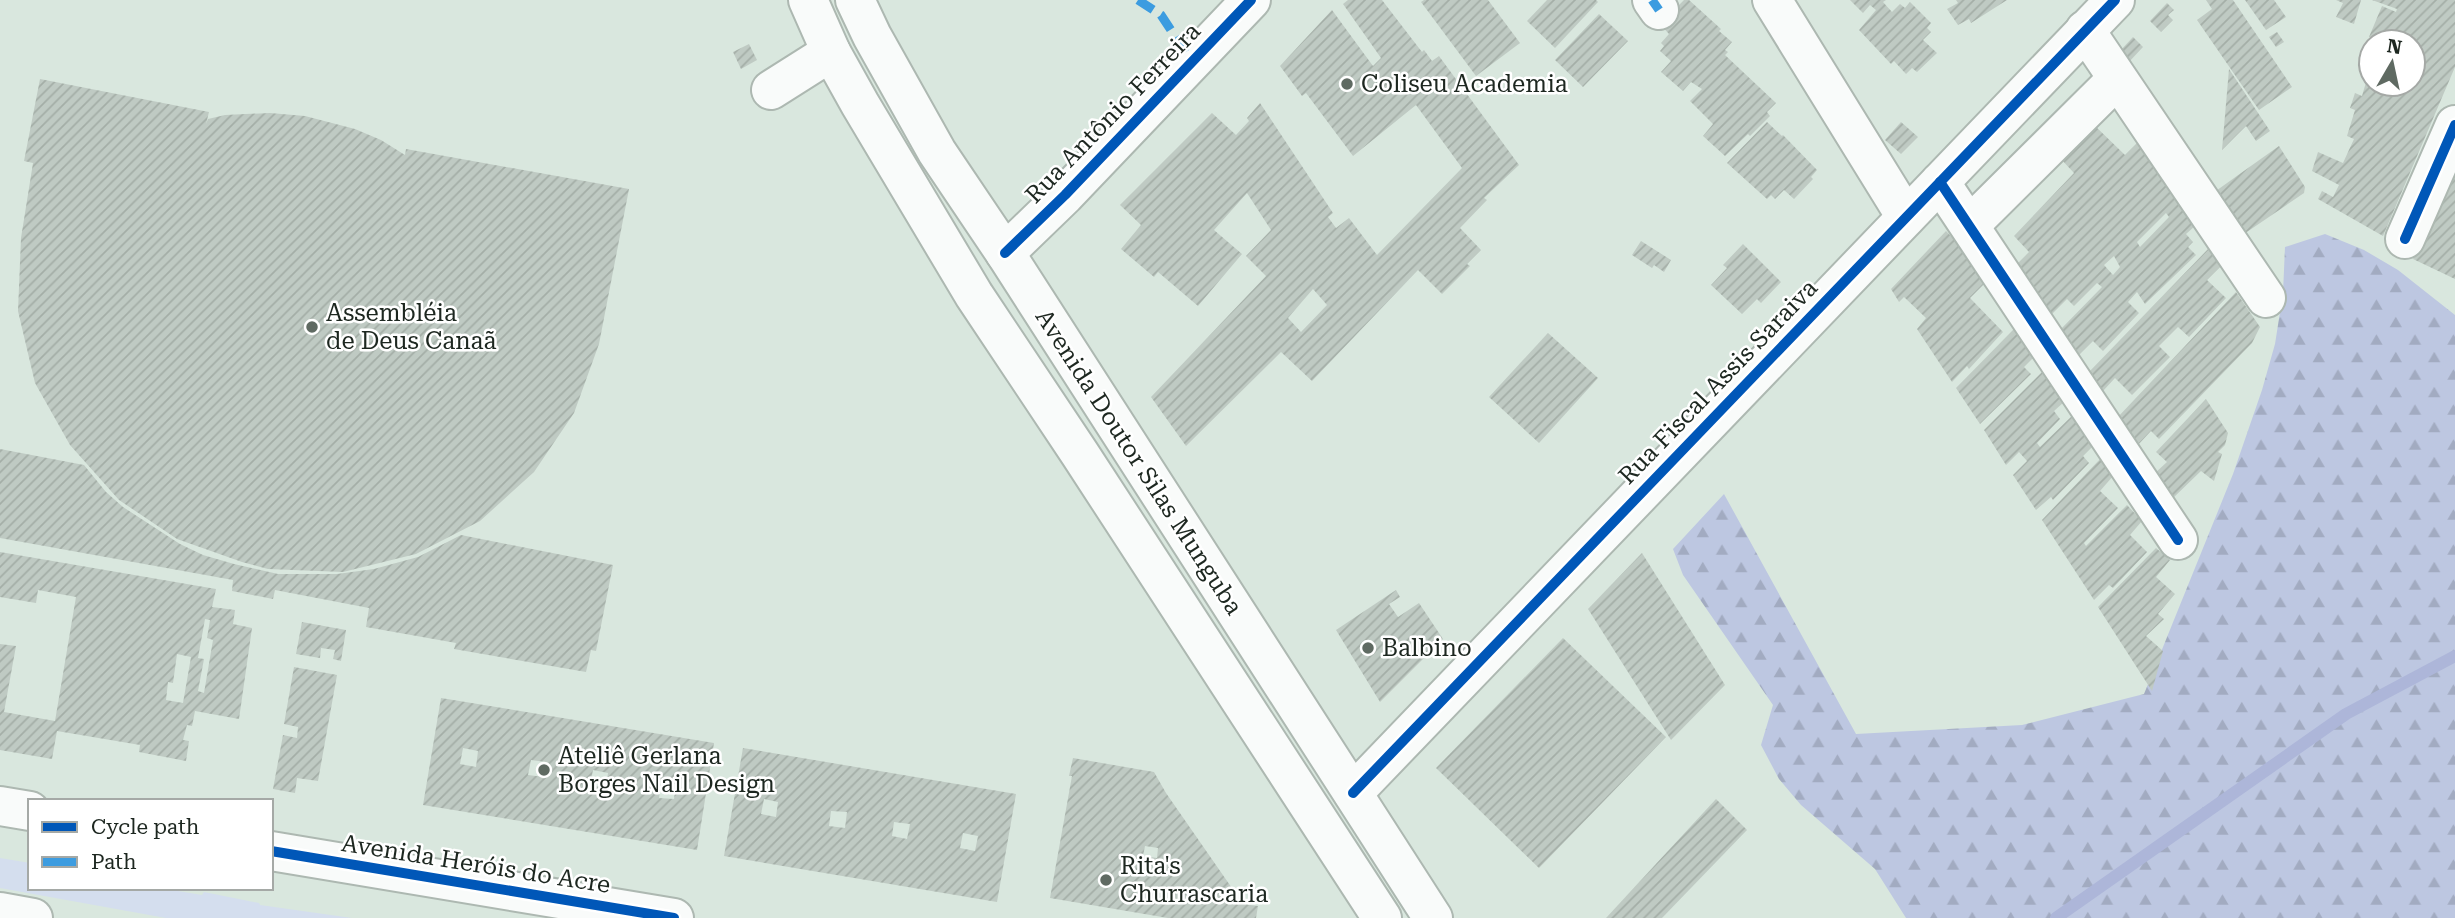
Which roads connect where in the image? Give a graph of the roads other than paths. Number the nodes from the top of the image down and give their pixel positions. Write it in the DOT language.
graph roads {
  1 [pos="808,0"];
  2 [pos="855,0"];
  3 [pos="1251,0"];
  4 [pos="1772,0"];
  5 [pos="2115,0"];
  6 [pos="2085,30"];
  7 [pos="831,52"];
  8 [pos="2117,79"];
  9 [pos="771,90"];
  10 [pos="2455,125"];
  11 [pos="1940,182"];
  12 [pos="1906,217"];
  13 [pos="1970,225"];
  14 [pos="2405,239"];
  15 [pos="1005,253"];
  16 [pos="2266,298"];
  17 [pos="2178,540"];
  18 [pos="1353,793"];
  19 [pos="0,806"];
  20 [pos="28,811"];
  21 [pos="273,851"];
  22 [pos="0,912"];
  23 [pos="33,918"];
  24 [pos="674,918"];
  25 [pos="1382,918"];
  26 [pos="1433,918"];
  1 -- 7 [label="street, Avenida Doutor Silas Munguba"];
  2 -- 15 [label="street, Avenida Doutor Silas Munguba"];
  3 -- 15 [label="street, Rua Antônio Ferreira"];
  4 -- 12 [label="street"];
  5 -- 6 [label="street, Rua Fiscal Assis Saraiva"];
  6 -- 8 [label="street"];
  6 -- 11 [label="street, Rua Fiscal Assis Saraiva"];
  7 -- 9 [label="street"];
  7 -- 25 [label="street, Avenida Doutor Silas Munguba"];
  8 -- 13 [label="street"];
  8 -- 16 [label="street"];
  10 -- 14 [label="street"];
  11 -- 12 [label="street, Rua Fiscal Assis Saraiva"];
  11 -- 13 [label="street"];
  12 -- 18 [label="street, Rua Fiscal Assis Saraiva"];
  13 -- 17 [label="street"];
  15 -- 18 [label="street, Avenida Doutor Silas Munguba"];
  18 -- 26 [label="street, Avenida Doutor Silas Munguba"];
  19 -- 20 [label="street"];
  21 -- 24 [label="street, Avenida Heróis do Acre"];
  22 -- 23 [label="street"];
}
